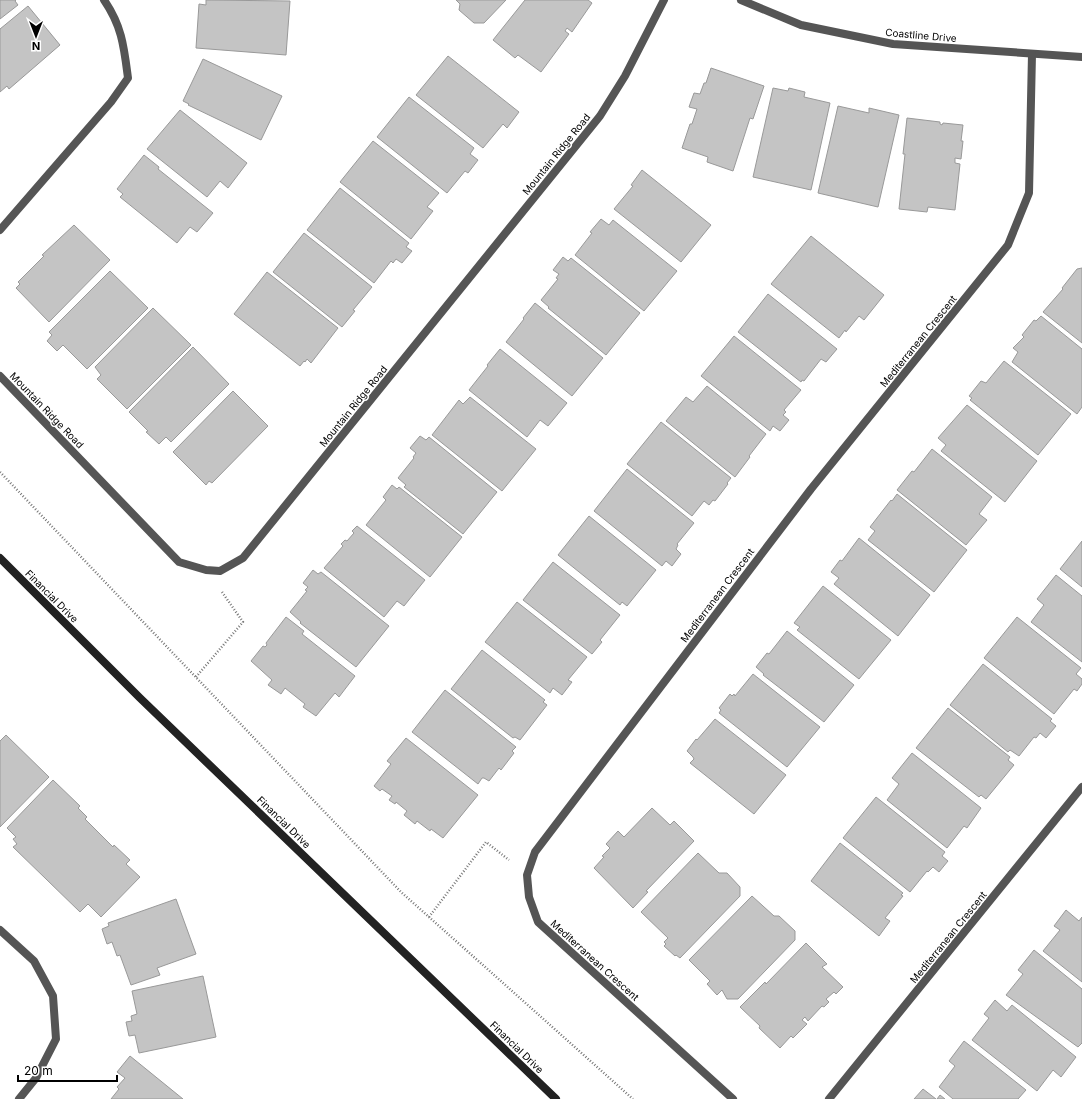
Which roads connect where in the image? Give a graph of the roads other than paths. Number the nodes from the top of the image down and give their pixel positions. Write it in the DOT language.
graph roads {
  1 [pos="104,0"];
  2 [pos="664,0"];
  3 [pos="741,0"];
  4 [pos="1032,54"];
  5 [pos="1082,57"];
  6 [pos="0,230"];
  7 [pos="0,376"];
  8 [pos="0,558"];
  9 [pos="1082,787"];
  10 [pos="0,930"];
  11 [pos="19,1099"];
  12 [pos="556,1099"];
  13 [pos="733,1099"];
  14 [pos="829,1099"];
  1 -- 6 [label="street"];
  2 -- 7 [label="street, Mountain Ridge Road"];
  3 -- 4 [label="street, Coastline Drive"];
  4 -- 5 [label="street, Coastline Drive"];
  4 -- 13 [label="street, Mediterranean Crescent"];
  8 -- 12 [label="street, Financial Drive"];
  9 -- 14 [label="street, Mediterranean Crescent"];
  10 -- 11 [label="street"];
}
